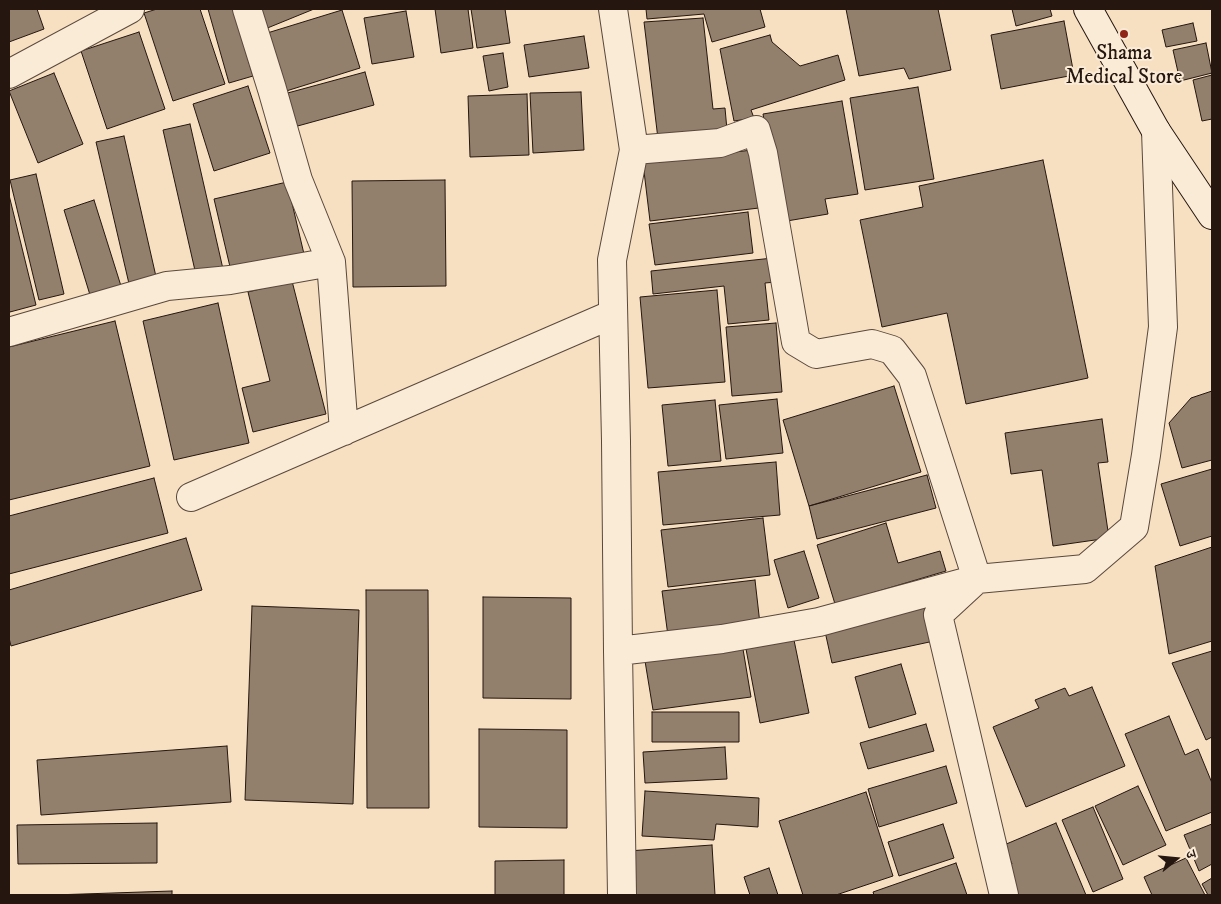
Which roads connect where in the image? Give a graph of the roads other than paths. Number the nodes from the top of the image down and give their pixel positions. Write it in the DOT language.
graph roads {
  1 [pos="130,9"];
  2 [pos="247,9"];
  3 [pos="613,9"];
  4 [pos="1095,10"];
  5 [pos="94,17"];
  6 [pos="9,74"];
  7 [pos="1156,131"];
  8 [pos="634,150"];
  9 [pos="1212,215"];
  10 [pos="331,262"];
  11 [pos="613,314"];
  12 [pos="9,332"];
  13 [pos="344,431"];
  14 [pos="191,497"];
  15 [pos="977,579"];
  16 [pos="618,651"];
  17 [pos="622,895"];
  18 [pos="1004,895"];
  1 -- 5 [label="street"];
  2 -- 10 [label="street"];
  3 -- 8 [label="street"];
  4 -- 7 [label="street"];
  5 -- 6 [label="street"];
  7 -- 9 [label="street"];
  7 -- 15 [label="street"];
  8 -- 11 [label="street"];
  8 -- 15 [label="street"];
  10 -- 12 [label="street"];
  10 -- 13 [label="street"];
  11 -- 13 [label="street"];
  11 -- 16 [label="street"];
  13 -- 14 [label="street"];
  15 -- 16 [label="street"];
  15 -- 18 [label="street"];
  16 -- 17 [label="street"];
}
